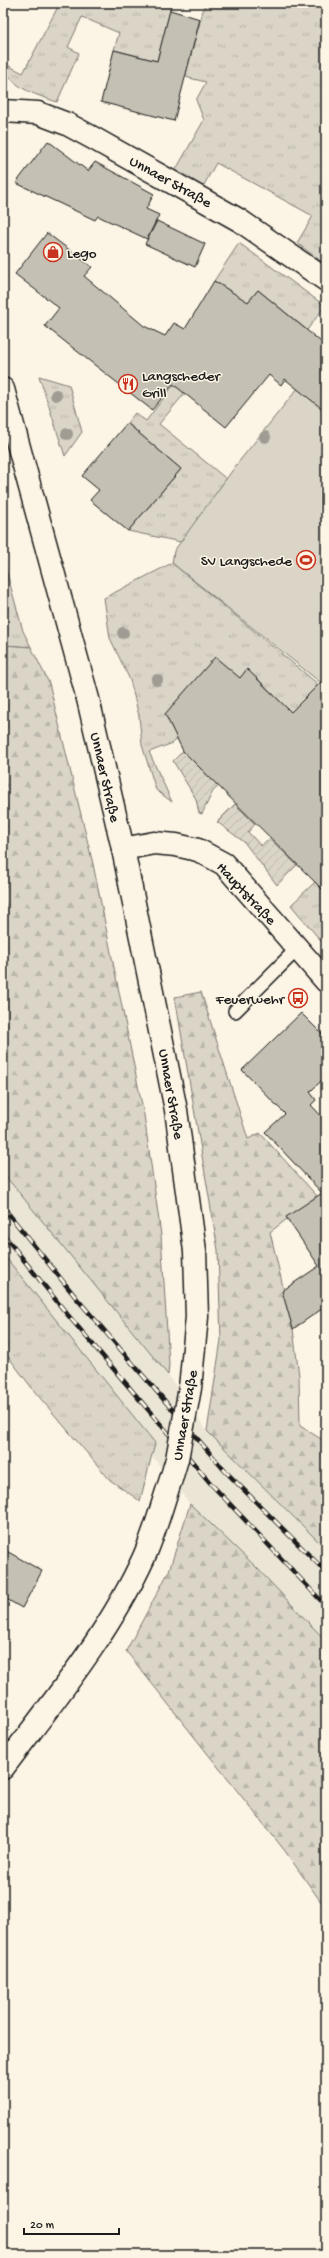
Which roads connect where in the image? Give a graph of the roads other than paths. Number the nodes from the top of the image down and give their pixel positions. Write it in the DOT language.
graph roads {
  1 [pos="3,111"];
  2 [pos="326,280"];
  3 [pos="3,389"];
  4 [pos="123,849"];
  5 [pos="297,949"];
  6 [pos="326,981"];
  7 [pos="235,1011"];
  8 [pos="3,1768"];
  1 -- 2 [label="main road, Unnaer Straße"];
  3 -- 4 [label="main road, Unnaer Straße"];
  4 -- 5 [label="main road, Hauptstraße"];
  4 -- 8 [label="main road, Unnaer Straße, bridge"];
  5 -- 6 [label="main road, Hauptstraße"];
  5 -- 7 [label="lane"];
}
